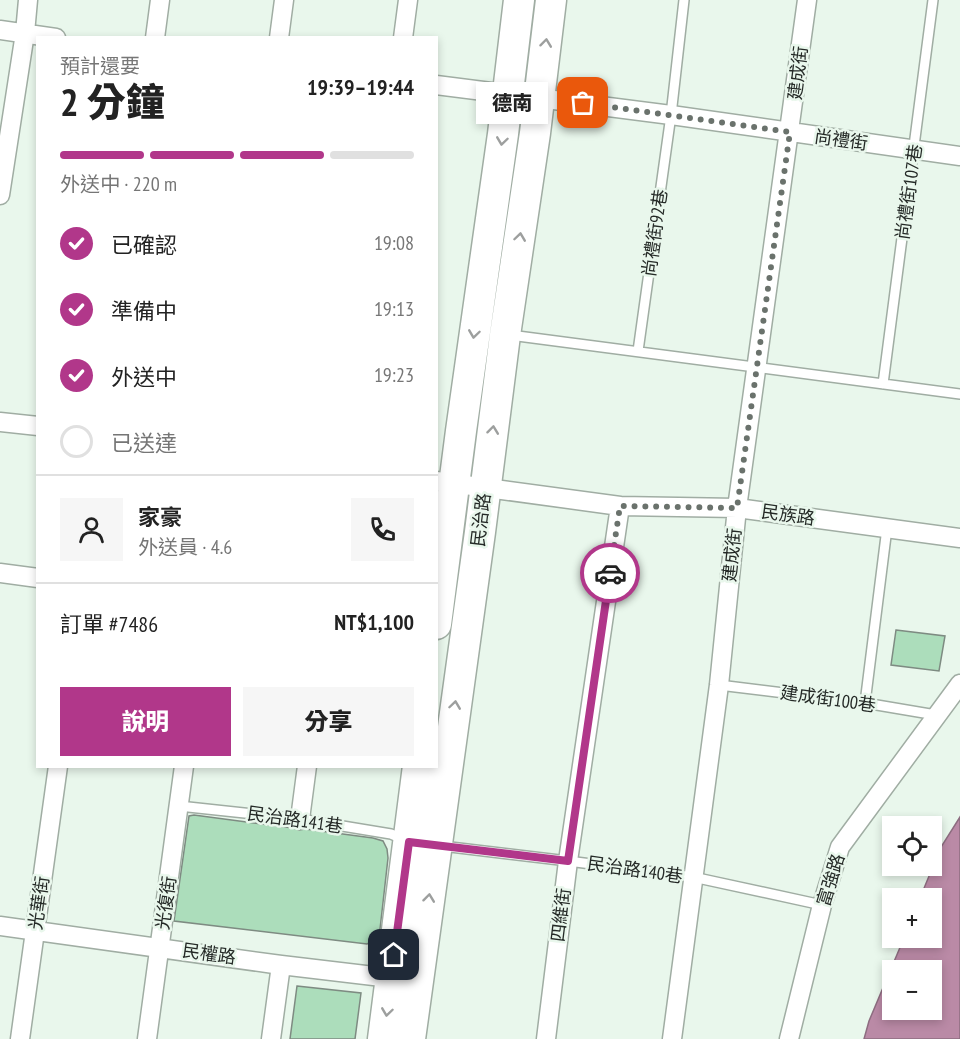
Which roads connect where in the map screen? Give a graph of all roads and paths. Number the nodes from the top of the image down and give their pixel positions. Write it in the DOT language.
graph roads {
  1 [pos="28,0"];
  2 [pos="160,0"];
  3 [pos="284,0"];
  4 [pos="408,0"];
  5 [pos="519,0"];
  6 [pos="551,0"];
  7 [pos="684,0"];
  8 [pos="807,0"];
  9 [pos="933,0"];
  10 [pos="0,30"];
  11 [pos="25,33"];
  12 [pos="44,36"];
  13 [pos="155,36"];
  14 [pos="279,36"];
  15 [pos="403,36"];
  16 [pos="438,85"];
  17 [pos="507,94"];
  18 [pos="540,97"];
  19 [pos="671,115"];
  20 [pos="790,132"];
  21 [pos="914,150"];
  22 [pos="960,156"];
  23 [pos="2,157"];
  24 [pos="0,195"];
  25 [pos="505,335"];
  26 [pos="638,351"];
  27 [pos="756,367"];
  28 [pos="883,384"];
  29 [pos="960,394"];
  30 [pos="0,422"];
  31 [pos="36,426"];
  32 [pos="445,483"];
  33 [pos="485,488"];
  34 [pos="620,506"];
  35 [pos="737,508"];
  36 [pos="887,528"];
  37 [pos="960,538"];
  38 [pos="0,573"];
  39 [pos="36,578"];
  40 [pos="438,593"];
  41 [pos="960,684"];
  42 [pos="719,685"];
  43 [pos="865,704"];
  44 [pos="936,715"];
  45 [pos="438,754"];
  46 [pos="58,768"];
  47 [pos="184,768"];
  48 [pos="307,768"];
  49 [pos="418,768"];
  50 [pos="435,768"];
  51 [pos="179,806"];
  52 [pos="300,819"];
  53 [pos="422,844"];
  54 [pos="568,861"];
  55 [pos="693,877"];
  56 [pos="822,905"];
  57 [pos="0,926"];
  58 [pos="35,931"];
  59 [pos="160,947"];
  60 [pos="281,964"];
  61 [pos="405,979"];
  62 [pos="20,1039"];
  63 [pos="147,1039"];
  64 [pos="271,1039"];
  65 [pos="383,1039"];
  66 [pos="410,1039"];
  67 [pos="546,1039"];
  68 [pos="672,1039"];
  69 [pos="789,1039"];
  1 -- 11 [label="street"];
  2 -- 13 [label="street"];
  3 -- 14 [label="street"];
  4 -- 15 [label="street"];
  5 -- 17 [label="main road, 民治路"];
  18 -- 6 [label="main road, 民治路, one-way"];
  7 -- 19 [label="lane, 尚禮街92巷"];
  8 -- 20 [label="street, 建成街"];
  9 -- 21 [label="lane, 尚禮街107巷"];
  10 -- 11 [label="street"];
  11 -- 12 [label="street"];
  11 -- 23 [label="street"];
  16 -- 17 [label="street, 尚禮街"];
  17 -- 18 [label="street, 尚禮街"];
  17 -- 32 [label="main road, 民治路, one-way"];
  18 -- 19 [label="street, 尚禮街"];
  25 -- 18 [label="main road, 民治路, one-way"];
  19 -- 20 [label="street, 尚禮街"];
  19 -- 26 [label="lane, 尚禮街92巷"];
  20 -- 21 [label="street, 尚禮街"];
  20 -- 27 [label="street, 建成街"];
  21 -- 22 [label="street, 尚禮街"];
  21 -- 28 [label="lane, 尚禮街107巷"];
  23 -- 24 [label="street"];
  25 -- 26 [label="lane"];
  33 -- 25 [label="main road, 民治路, one-way"];
  26 -- 27 [label="lane"];
  27 -- 28 [label="lane"];
  27 -- 35 [label="street, 建成街"];
  28 -- 29 [label="lane"];
  30 -- 31 [label="street"];
  32 -- 33 [label="street, 民族路"];
  32 -- 40 [label="main road, 民治路"];
  33 -- 34 [label="street, 民族路"];
  45 -- 33 [label="main road, 民治路, one-way"];
  34 -- 35 [label="street, 民族路"];
  34 -- 54 [label="street, 四維街"];
  35 -- 36 [label="street, 民族路"];
  35 -- 42 [label="street, 建成街"];
  36 -- 37 [label="street, 民族路"];
  36 -- 43 [label="lane"];
  38 -- 39 [label="street"];
  41 -- 44 [label="street, 富強路"];
  42 -- 43 [label="lane, 建成街100巷"];
  42 -- 55 [label="street, 建成街"];
  43 -- 44 [label="lane, 建成街100巷"];
  44 -- 56 [label="street, 富強路"];
  46 -- 58 [label="street, 光華街"];
  47 -- 51 [label="street, 光復街"];
  48 -- 52 [label="street"];
  49 -- 53 [label="main road, 民治路"];
  53 -- 50 [label="main road, 民治路, one-way"];
  51 -- 52 [label="lane, 民治路141巷"];
  51 -- 59 [label="street, 光復街"];
  52 -- 53 [label="lane, 民治路141巷"];
  53 -- 54 [label="lane, 民治路140巷"];
  53 -- 61 [label="main road, 民治路"];
  54 -- 55 [label="lane, 民治路140巷"];
  54 -- 67 [label="street, 四維街"];
  55 -- 56 [label="lane, 民治路140巷"];
  55 -- 68 [label="street, 建成街"];
  56 -- 69 [label="street, 富強路"];
  57 -- 58 [label="street, 民權路"];
  58 -- 59 [label="street, 民權路"];
  58 -- 62 [label="street, 光華街"];
  59 -- 60 [label="street, 民權路"];
  59 -- 63 [label="street, 光復街"];
  60 -- 61 [label="street, 民權路"];
  60 -- 64 [label="street"];
  61 -- 65 [label="main road, 民治路, one-way"];
  61 -- 66 [label="main road, 民治路"];
}
